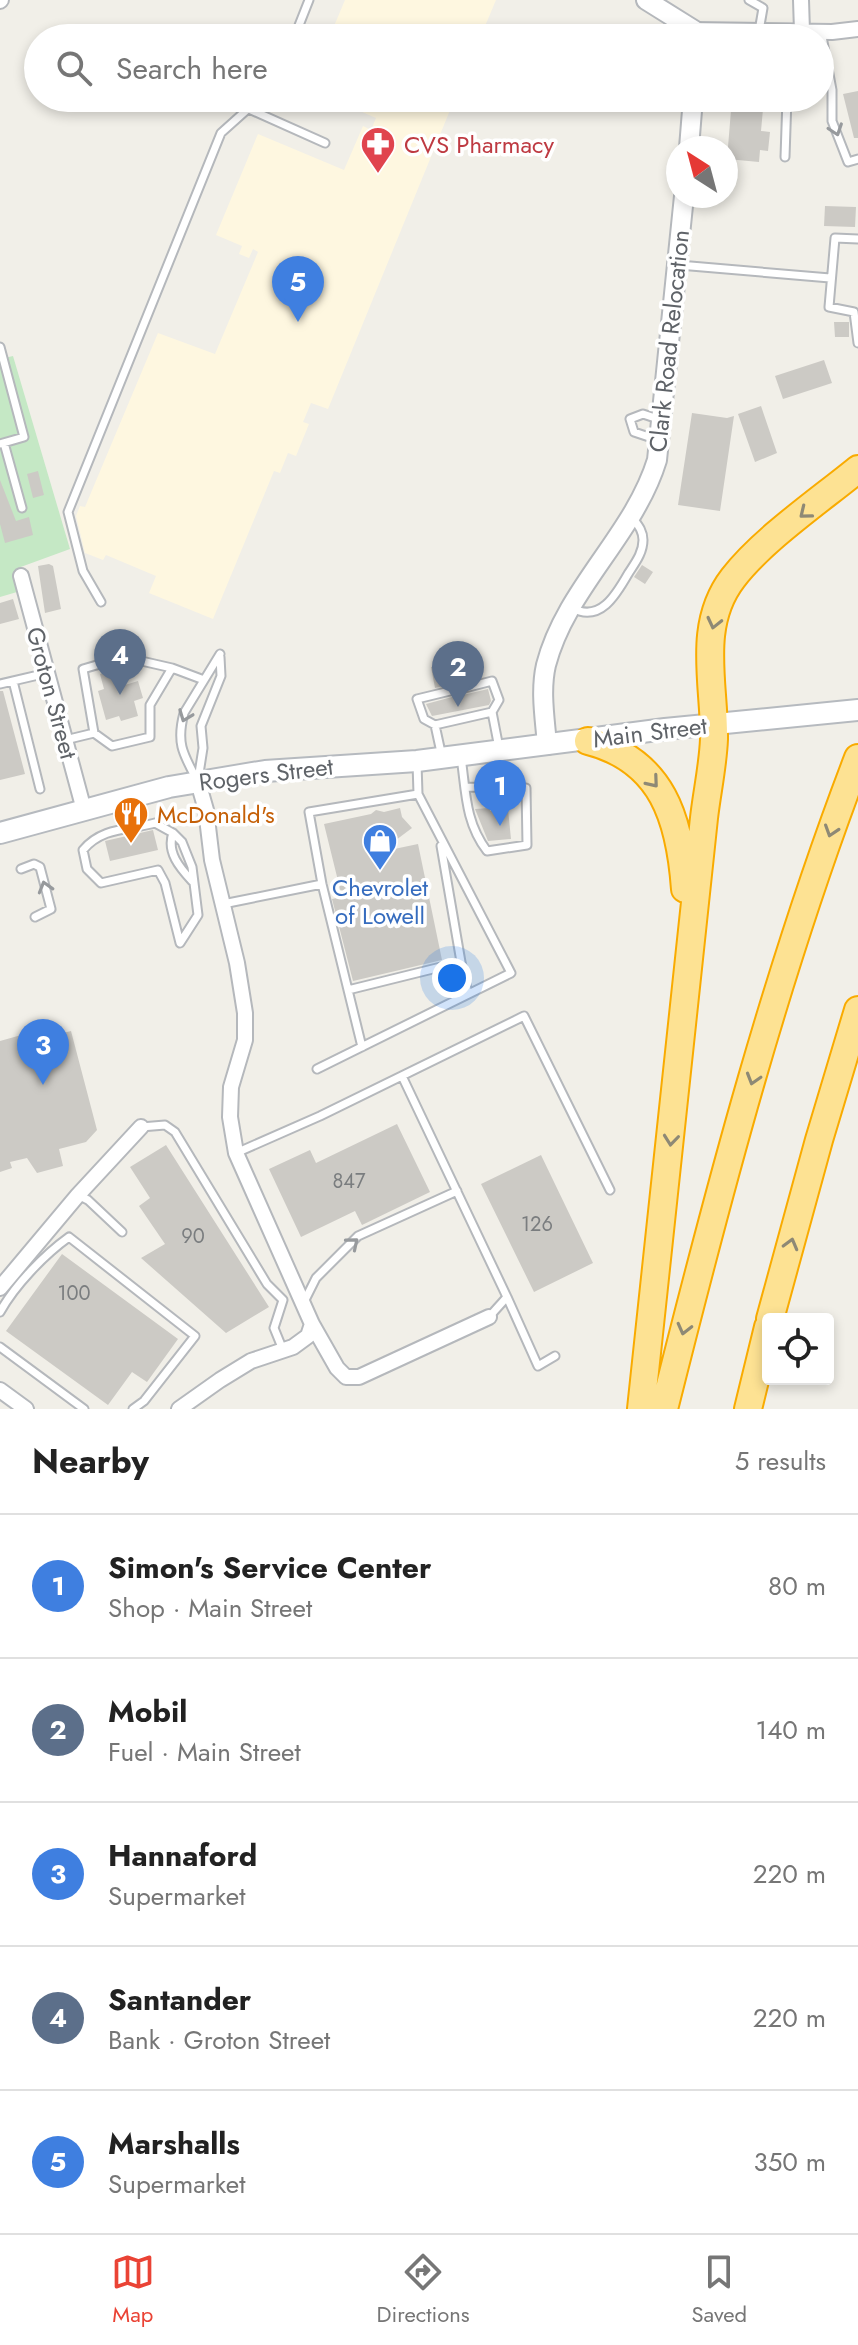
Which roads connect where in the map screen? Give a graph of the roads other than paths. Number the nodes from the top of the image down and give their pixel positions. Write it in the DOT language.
graph roads {
  1 [pos="309,0"];
  2 [pos="646,0"];
  3 [pos="749,0"];
  4 [pos="771,0"];
  5 [pos="801,0"];
  6 [pos="763,8"];
  7 [pos="300,24"];
  8 [pos="680,24"];
  9 [pos="760,24"];
  10 [pos="794,24"];
  11 [pos="858,29"];
  12 [pos="834,30"];
  13 [pos="246,112"];
  14 [pos="256,112"];
  15 [pos="692,112"];
  16 [pos="787,112"];
  17 [pos="832,112"];
  18 [pos="690,136"];
  19 [pos="325,143"];
  20 [pos="785,157"];
  21 [pos="858,159"];
  22 [pos="683,208"];
  23 [pos="858,239"];
  24 [pos="679,265"];
  25 [pos="830,278"];
  26 [pos="858,343"];
  27 [pos="0,347"];
  28 [pos="3,368"];
  29 [pos="2,443"];
  30 [pos="858,469"];
  31 [pos="22,508"];
  32 [pos="630,516"];
  33 [pos="21,576"];
  34 [pos="101,602"];
  35 [pos="571,607"];
  36 [pos="172,668"];
  37 [pos="47,673"];
  38 [pos="204,680"];
  39 [pos="13,681"];
  40 [pos="0,684"];
  41 [pos="461,689"];
  42 [pos="450,691"];
  43 [pos="858,710"];
  44 [pos="492,712"];
  45 [pos="714,724"];
  46 [pos="435,725"];
  47 [pos="94,733"];
  48 [pos="65,740"];
  49 [pos="588,741"];
  50 [pos="547,745"];
  51 [pos="499,750"];
  52 [pos="451,756"];
  53 [pos="858,758"];
  54 [pos="417,761"];
  55 [pos="198,782"];
  56 [pos="465,787"];
  57 [pos="40,789"];
  58 [pos="418,794"];
  59 [pos="84,810"];
  60 [pos="0,833"];
  61 [pos="173,833"];
  62 [pos="439,836"];
  63 [pos="21,869"];
  64 [pos="192,881"];
  65 [pos="322,884"];
  66 [pos="223,904"];
  67 [pos="35,917"];
  68 [pos="689,951"];
  69 [pos="461,962"];
  70 [pos="348,990"];
  71 [pos="468,994"];
  72 [pos="858,1010"];
  73 [pos="362,1047"];
  74 [pos="317,1069"];
  75 [pos="402,1076"];
  76 [pos="141,1127"];
  77 [pos="236,1153"];
  78 [pos="610,1190"];
  79 [pos="457,1191"];
  80 [pos="78,1195"];
  81 [pos="122,1232"];
  82 [pos="0,1288"];
  83 [pos="507,1297"];
  84 [pos="304,1302"];
  85 [pos="0,1312"];
  86 [pos="772,1313"];
  87 [pos="489,1317"];
  88 [pos="312,1324"];
  89 [pos="0,1347"];
  90 [pos="283,1350"];
  91 [pos="762,1352"];
  92 [pos="555,1356"];
  93 [pos="0,1390"];
  94 [pos="26,1409"];
  95 [pos="84,1409"];
  96 [pos="133,1409"];
  97 [pos="179,1409"];
  98 [pos="641,1409"];
  99 [pos="664,1409"];
  100 [pos="748,1409"];
  1 -- 7 [label="lane"];
  2 -- 8 [label="street"];
  3 -- 6 [label="lane"];
  4 -- 6 [label="lane"];
  5 -- 10 [label="street"];
  6 -- 9 [label="lane"];
  11 -- 12 [label="street"];
  13 -- 34 [label="lane"];
  14 -- 19 [label="lane"];
  15 -- 18 [label="street"];
  16 -- 20 [label="lane"];
  17 -- 21 [label="lane, one-way"];
  22 -- 24 [label="street, Clark Road Relocation"];
  23 -- 25 [label="lane"];
  24 -- 25 [label="lane"];
  24 -- 32 [label="street, Clark Road Relocation"];
  25 -- 26 [label="lane"];
  27 -- 28 [label="lane"];
  28 -- 29 [label="lane"];
  29 -- 31 [label="lane"];
  30 -- 45 [label="highway, one-way"];
  32 -- 35 [label="street, Clark Road Relocation"];
  32 -- 35 [label="lane"];
  33 -- 37 [label="street, Groton Street"];
  35 -- 50 [label="street, Clark Road Relocation"];
  36 -- 38 [label="lane"];
  36 -- 47 [label="lane"];
  36 -- 47 [label="lane"];
  37 -- 39 [label="lane"];
  37 -- 48 [label="street, Groton Street"];
  38 -- 55 [label="lane, one-way"];
  38 -- 55 [label="lane"];
  39 -- 40 [label="lane"];
  39 -- 57 [label="lane"];
  41 -- 44 [label="lane"];
  42 -- 46 [label="lane"];
  43 -- 45 [label="main road, Main Street"];
  44 -- 46 [label="lane"];
  44 -- 51 [label="lane"];
  45 -- 49 [label="main road, Main Street"];
  45 -- 68 [label="highway"];
  46 -- 52 [label="lane"];
  47 -- 48 [label="lane"];
  48 -- 59 [label="street, Groton Street"];
  49 -- 50 [label="main road, Main Street"];
  49 -- 68 [label="highway, one-way"];
  50 -- 51 [label="main road, Main Street"];
  51 -- 52 [label="main road, Main Street"];
  52 -- 54 [label="main road, Rogers Street"];
  52 -- 56 [label="lane"];
  53 -- 99 [label="highway, one-way"];
  54 -- 55 [label="main road, Rogers Street"];
  54 -- 58 [label="lane"];
  55 -- 59 [label="main road, Rogers Street"];
  55 -- 66 [label="street"];
  56 -- 56 [label="lane"];
  58 -- 62 [label="lane"];
  58 -- 65 [label="lane"];
  59 -- 60 [label="main road, Rogers Street"];
  61 -- 64 [label="lane"];
  61 -- 64 [label="lane"];
  61 -- 64 [label="lane"];
  62 -- 69 [label="lane"];
  62 -- 71 [label="lane"];
  67 -- 63 [label="lane, one-way"];
  65 -- 66 [label="lane"];
  65 -- 70 [label="lane"];
  66 -- 77 [label="street"];
  68 -- 98 [label="highway, one-way"];
  69 -- 70 [label="lane"];
  69 -- 71 [label="lane"];
  70 -- 73 [label="lane"];
  71 -- 73 [label="lane"];
  86 -- 72 [label="highway, one-way"];
  73 -- 74 [label="lane"];
  75 -- 77 [label="lane"];
  75 -- 78 [label="lane"];
  75 -- 79 [label="lane"];
  76 -- 80 [label="street"];
  76 -- 90 [label="lane"];
  77 -- 84 [label="street"];
  79 -- 83 [label="lane"];
  84 -- 79 [label="lane, one-way"];
  80 -- 81 [label="lane"];
  80 -- 82 [label="street"];
  83 -- 87 [label="lane"];
  83 -- 92 [label="lane"];
  84 -- 88 [label="street"];
  85 -- 96 [label="lane"];
  87 -- 88 [label="street"];
  88 -- 90 [label="street"];
  89 -- 95 [label="lane"];
  90 -- 97 [label="street"];
  91 -- 100 [label="highway"];
  93 -- 94 [label="street"];
}
